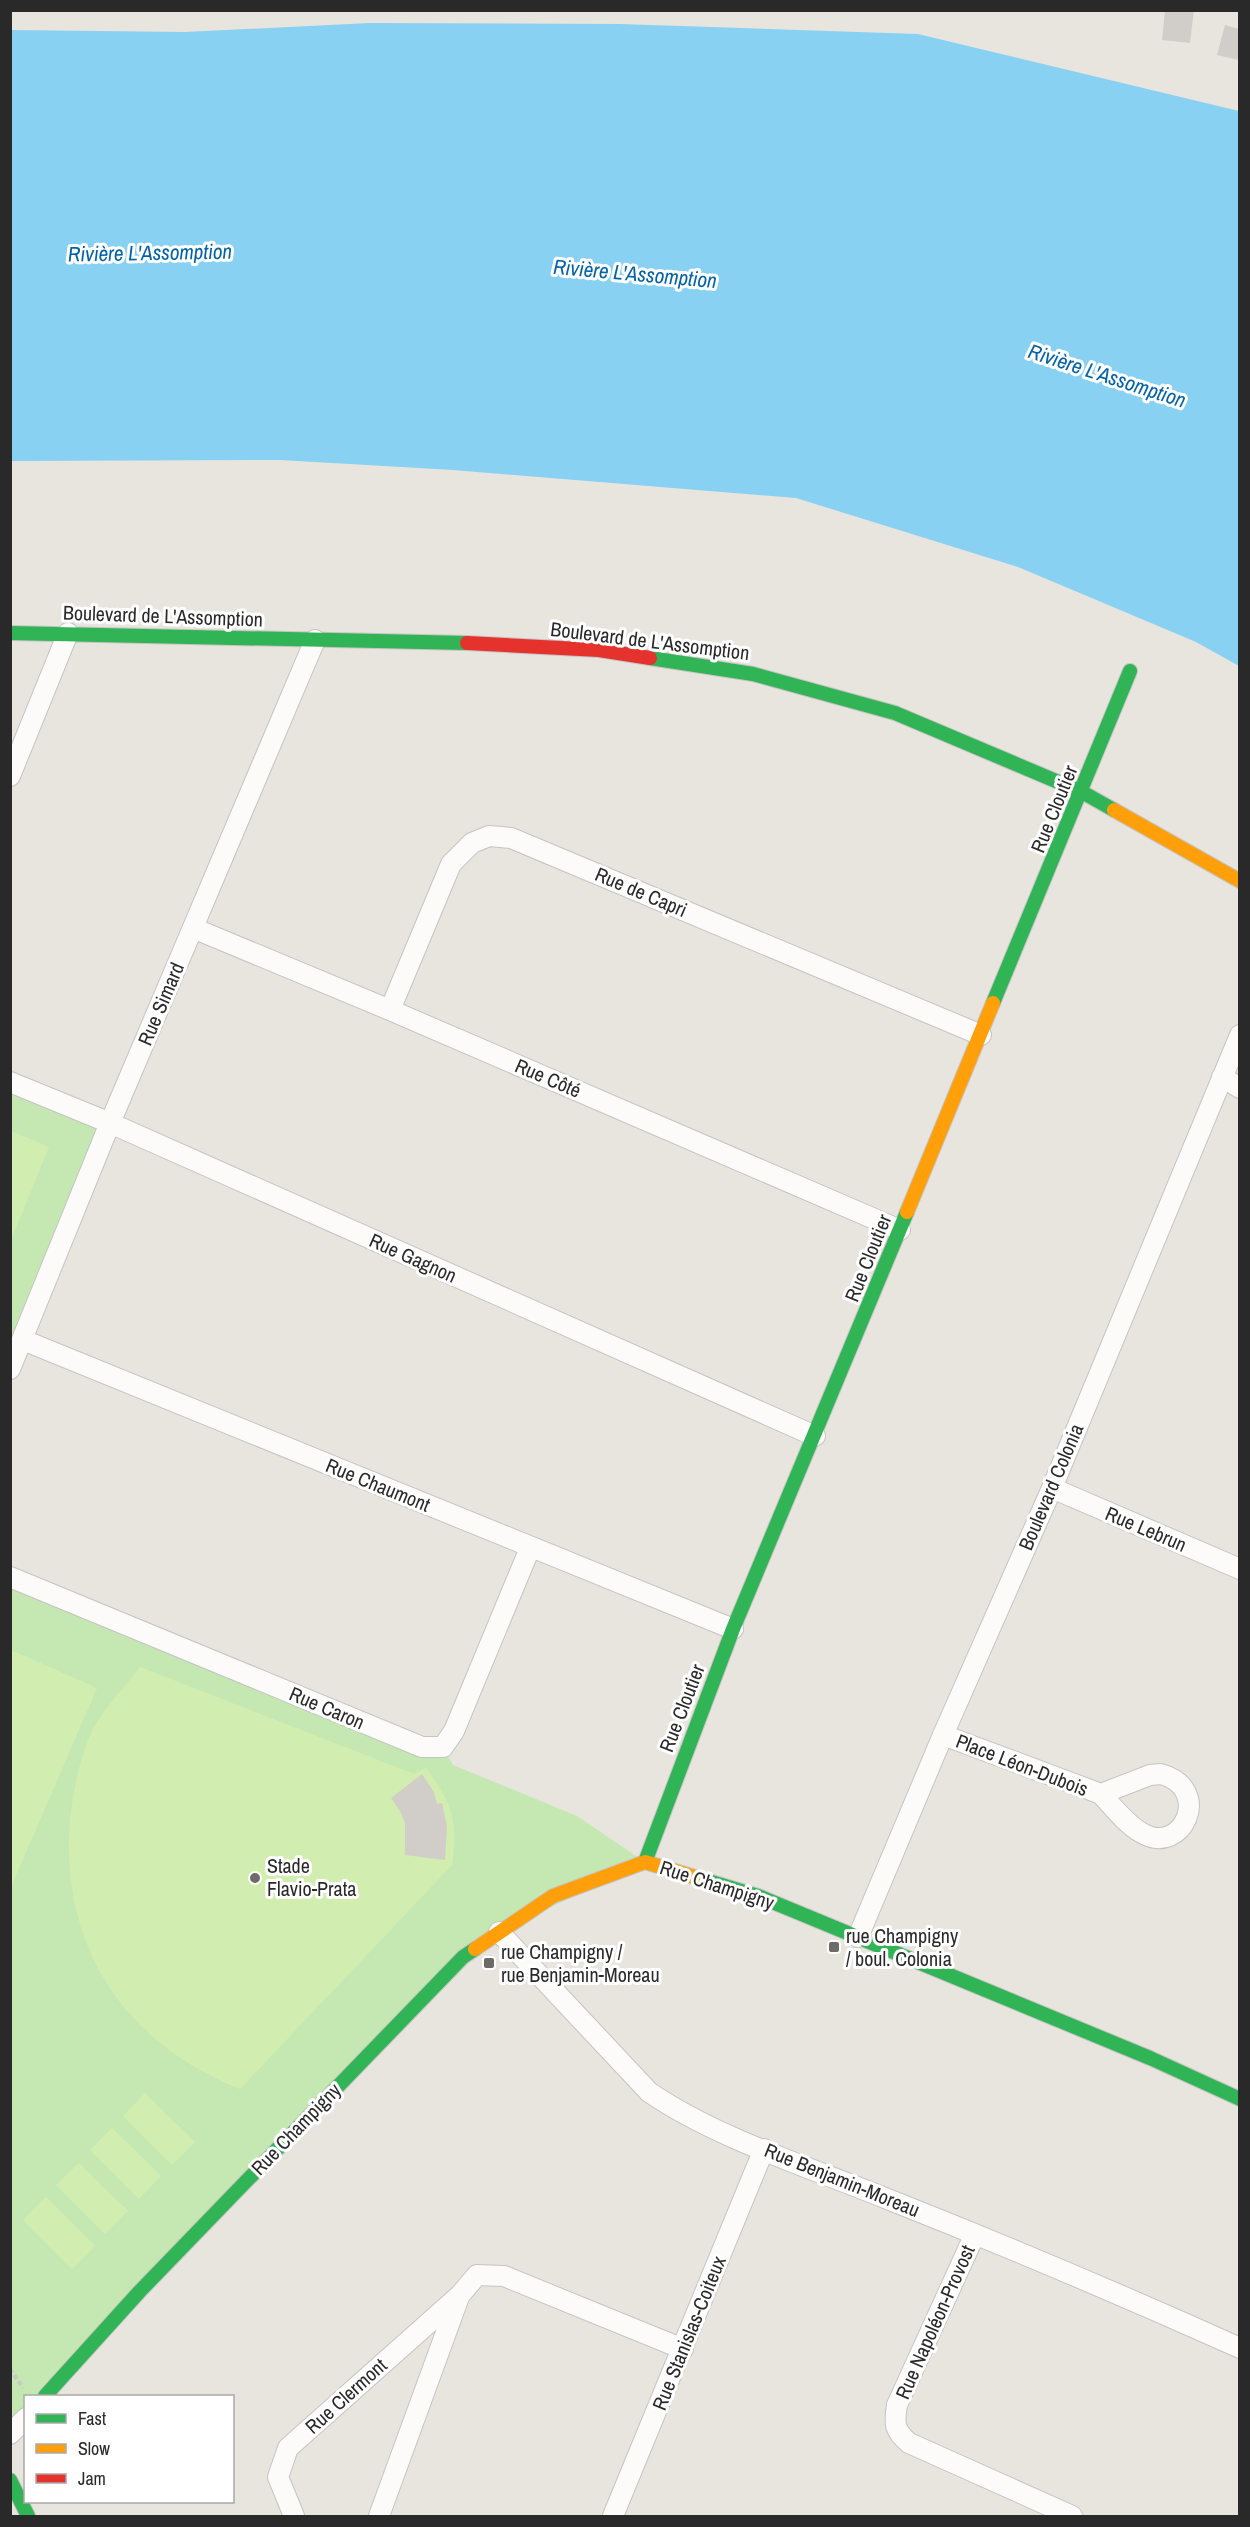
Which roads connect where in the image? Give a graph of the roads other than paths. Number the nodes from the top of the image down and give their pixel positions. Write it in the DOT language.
graph roads {
  1 [pos="10,633"];
  2 [pos="68,633"];
  3 [pos="315,640"];
  4 [pos="1131,671"];
  5 [pos="10,776"];
  6 [pos="1082,792"];
  7 [pos="1239,881"];
  8 [pos="193,928"];
  9 [pos="390,1010"];
  10 [pos="981,1035"];
  11 [pos="1239,1035"];
  12 [pos="1222,1077"];
  13 [pos="10,1082"];
  14 [pos="1239,1088"];
  15 [pos="110,1123"];
  16 [pos="900,1230"];
  17 [pos="23,1340"];
  18 [pos="10,1369"];
  19 [pos="815,1437"];
  20 [pos="1052,1488"];
  21 [pos="530,1548"];
  22 [pos="1239,1569"];
  23 [pos="10,1577"];
  24 [pos="733,1629"];
  25 [pos="943,1735"];
  26 [pos="1101,1794"];
  27 [pos="645,1862"];
  28 [pos="499,1932"];
  29 [pos="858,1937"];
  30 [pos="1239,2099"];
  31 [pos="764,2149"];
  32 [pos="975,2234"];
  33 [pos="460,2295"];
  34 [pos="1239,2348"];
  35 [pos="683,2349"];
  36 [pos="47,2395"];
  37 [pos="24,2420"];
  38 [pos="10,2434"];
  39 [pos="10,2480"];
  40 [pos="28,2517"];
  41 [pos="294,2517"];
  42 [pos="379,2517"];
  43 [pos="613,2517"];
  44 [pos="1072,2517"];
  1 -- 2 [label="street, Boulevard de L'Assomption"];
  2 -- 3 [label="street, Boulevard de L'Assomption"];
  2 -- 5 [label="street"];
  3 -- 6 [label="street, Boulevard de L'Assomption"];
  3 -- 8 [label="street, Rue Simard"];
  4 -- 6 [label="street, Rue Cloutier"];
  6 -- 7 [label="street, Boulevard de L'Assomption"];
  6 -- 10 [label="street, Rue Cloutier"];
  8 -- 9 [label="street, Rue Côté"];
  8 -- 15 [label="street, Rue Simard"];
  9 -- 10 [label="street, Rue de Capri"];
  9 -- 16 [label="street, Rue Côté"];
  10 -- 16 [label="street, Rue Cloutier"];
  11 -- 12 [label="street, Boulevard Colonia"];
  12 -- 14 [label="street"];
  12 -- 20 [label="street, Boulevard Colonia"];
  13 -- 15 [label="street, Rue Gagnon"];
  15 -- 17 [label="street, Rue Simard"];
  15 -- 19 [label="street, Rue Gagnon"];
  16 -- 19 [label="street, Rue Cloutier"];
  17 -- 18 [label="street, Rue Simard"];
  17 -- 21 [label="street, Rue Chaumont"];
  19 -- 24 [label="street, Rue Cloutier"];
  20 -- 22 [label="street, Rue Lebrun"];
  20 -- 25 [label="street, Boulevard Colonia"];
  21 -- 23 [label="street, Rue Caron"];
  21 -- 24 [label="street, Rue Chaumont"];
  24 -- 27 [label="street, Rue Cloutier"];
  25 -- 26 [label="street, Place Léon-Dubois"];
  25 -- 29 [label="street, Boulevard Colonia"];
  27 -- 28 [label="street, Rue Champigny"];
  27 -- 29 [label="street, Rue Champigny"];
  28 -- 31 [label="street, Rue Benjamin-Moreau"];
  28 -- 36 [label="street, Rue Champigny"];
  29 -- 30 [label="street, Rue Champigny"];
  31 -- 32 [label="street, Rue Benjamin-Moreau"];
  31 -- 35 [label="street, Rue Stanislas-Coiteux"];
  32 -- 34 [label="street, Rue Benjamin-Moreau"];
  32 -- 44 [label="street, Rue Napoléon-Provost"];
  33 -- 35 [label="street, Rue Clermont"];
  33 -- 41 [label="street, Rue Clermont"];
  33 -- 42 [label="street, Rue Clermont"];
  35 -- 43 [label="street, Rue Stanislas-Coiteux"];
  37 -- 38 [label="street"];
  39 -- 40 [label="street"];
}
